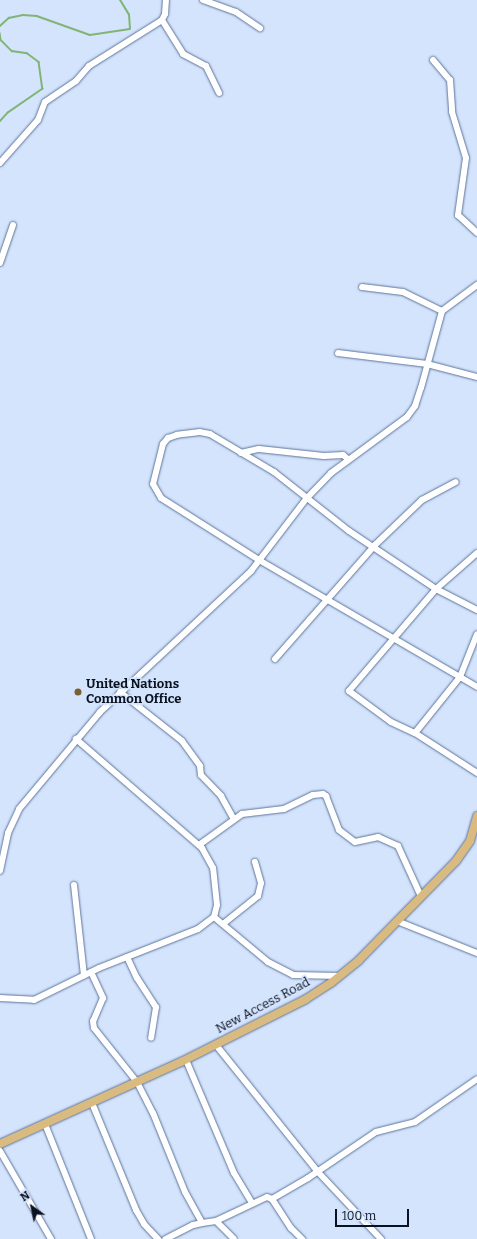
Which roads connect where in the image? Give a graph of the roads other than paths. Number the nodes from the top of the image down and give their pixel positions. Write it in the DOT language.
graph roads {
  1 [pos="166,0"];
  2 [pos="203,0"];
  3 [pos="162,20"];
  4 [pos="260,28"];
  5 [pos="433,60"];
  6 [pos="219,93"];
  7 [pos="0,163"];
  8 [pos="13,225"];
  9 [pos="477,233"];
  10 [pos="0,263"];
  11 [pos="477,285"];
  12 [pos="362,287"];
  13 [pos="442,311"];
  14 [pos="338,353"];
  15 [pos="428,364"];
  16 [pos="477,377"];
  17 [pos="241,453"];
  18 [pos="348,459"];
  19 [pos="456,482"];
  20 [pos="306,499"];
  21 [pos="375,545"];
  22 [pos="477,553"];
  23 [pos="259,560"];
  24 [pos="436,589"];
  25 [pos="330,599"];
  26 [pos="477,610"];
  27 [pos="477,634"];
  28 [pos="394,639"];
  29 [pos="275,659"];
  30 [pos="460,677"];
  31 [pos="477,687"];
  32 [pos="120,692"];
  33 [pos="415,733"];
  34 [pos="76,739"];
  35 [pos="477,773"];
  36 [pos="477,816"];
  37 [pos="234,819"];
  38 [pos="200,845"];
  39 [pos="255,862"];
  40 [pos="0,872"];
  41 [pos="74,885"];
  42 [pos="420,894"];
  43 [pos="214,917"];
  44 [pos="397,921"];
  45 [pos="223,924"];
  46 [pos="477,953"];
  47 [pos="127,957"];
  48 [pos="91,972"];
  49 [pos="84,975"];
  50 [pos="340,976"];
  51 [pos="0,998"];
  52 [pos="151,1038"];
  53 [pos="216,1045"];
  54 [pos="186,1060"];
  55 [pos="477,1079"];
  56 [pos="136,1082"];
  57 [pos="92,1102"];
  58 [pos="45,1124"];
  59 [pos="0,1144"];
  60 [pos="0,1151"];
  61 [pos="318,1172"];
  62 [pos="272,1198"];
  63 [pos="252,1203"];
  64 [pos="216,1221"];
  65 [pos="202,1224"];
  66 [pos="52,1239"];
  67 [pos="91,1239"];
  68 [pos="158,1239"];
  69 [pos="165,1239"];
  70 [pos="234,1239"];
  71 [pos="302,1239"];
  72 [pos="381,1239"];
  1 -- 3 [label="street"];
  2 -- 4 [label="street"];
  3 -- 6 [label="street"];
  3 -- 7 [label="street"];
  5 -- 9 [label="street"];
  8 -- 10 [label="street"];
  11 -- 13 [label="street"];
  12 -- 13 [label="street"];
  13 -- 15 [label="street"];
  14 -- 15 [label="street"];
  15 -- 16 [label="street"];
  15 -- 18 [label="street"];
  17 -- 18 [label="street"];
  17 -- 20 [label="street"];
  17 -- 23 [label="street"];
  18 -- 20 [label="street"];
  19 -- 21 [label="street"];
  20 -- 21 [label="street"];
  20 -- 23 [label="street"];
  21 -- 24 [label="street"];
  21 -- 25 [label="street"];
  22 -- 24 [label="street"];
  23 -- 25 [label="street"];
  23 -- 32 [label="street"];
  24 -- 26 [label="street"];
  24 -- 28 [label="street"];
  25 -- 28 [label="street"];
  25 -- 29 [label="street"];
  27 -- 30 [label="street"];
  28 -- 30 [label="street"];
  28 -- 33 [label="street"];
  30 -- 31 [label="street"];
  30 -- 33 [label="street"];
  32 -- 34 [label="street"];
  32 -- 37 [label="street"];
  33 -- 35 [label="street"];
  34 -- 38 [label="street"];
  34 -- 40 [label="street"];
  36 -- 42 [label="main road, New Access Road"];
  37 -- 38 [label="street"];
  37 -- 42 [label="street"];
  38 -- 43 [label="street"];
  39 -- 45 [label="street"];
  41 -- 49 [label="street"];
  42 -- 44 [label="main road, New Access Road"];
  43 -- 45 [label="street"];
  43 -- 47 [label="street"];
  44 -- 46 [label="street"];
  44 -- 50 [label="main road, New Access Road"];
  45 -- 50 [label="street"];
  47 -- 48 [label="street"];
  47 -- 52 [label="street"];
  48 -- 49 [label="street"];
  48 -- 56 [label="street"];
  49 -- 51 [label="street"];
  50 -- 53 [label="main road, New Access Road"];
  53 -- 54 [label="main road, New Access Road"];
  53 -- 61 [label="street"];
  54 -- 56 [label="main road, New Access Road"];
  54 -- 63 [label="street"];
  55 -- 61 [label="street"];
  56 -- 57 [label="main road, New Access Road"];
  56 -- 65 [label="street"];
  57 -- 58 [label="main road, New Access Road"];
  57 -- 68 [label="street"];
  58 -- 59 [label="main road, New Access Road"];
  58 -- 67 [label="street"];
  60 -- 66 [label="street"];
  61 -- 62 [label="street"];
  61 -- 72 [label="street"];
  62 -- 63 [label="street"];
  62 -- 71 [label="street"];
  63 -- 64 [label="street"];
  64 -- 65 [label="street"];
  64 -- 70 [label="street"];
  65 -- 69 [label="street"];
}
